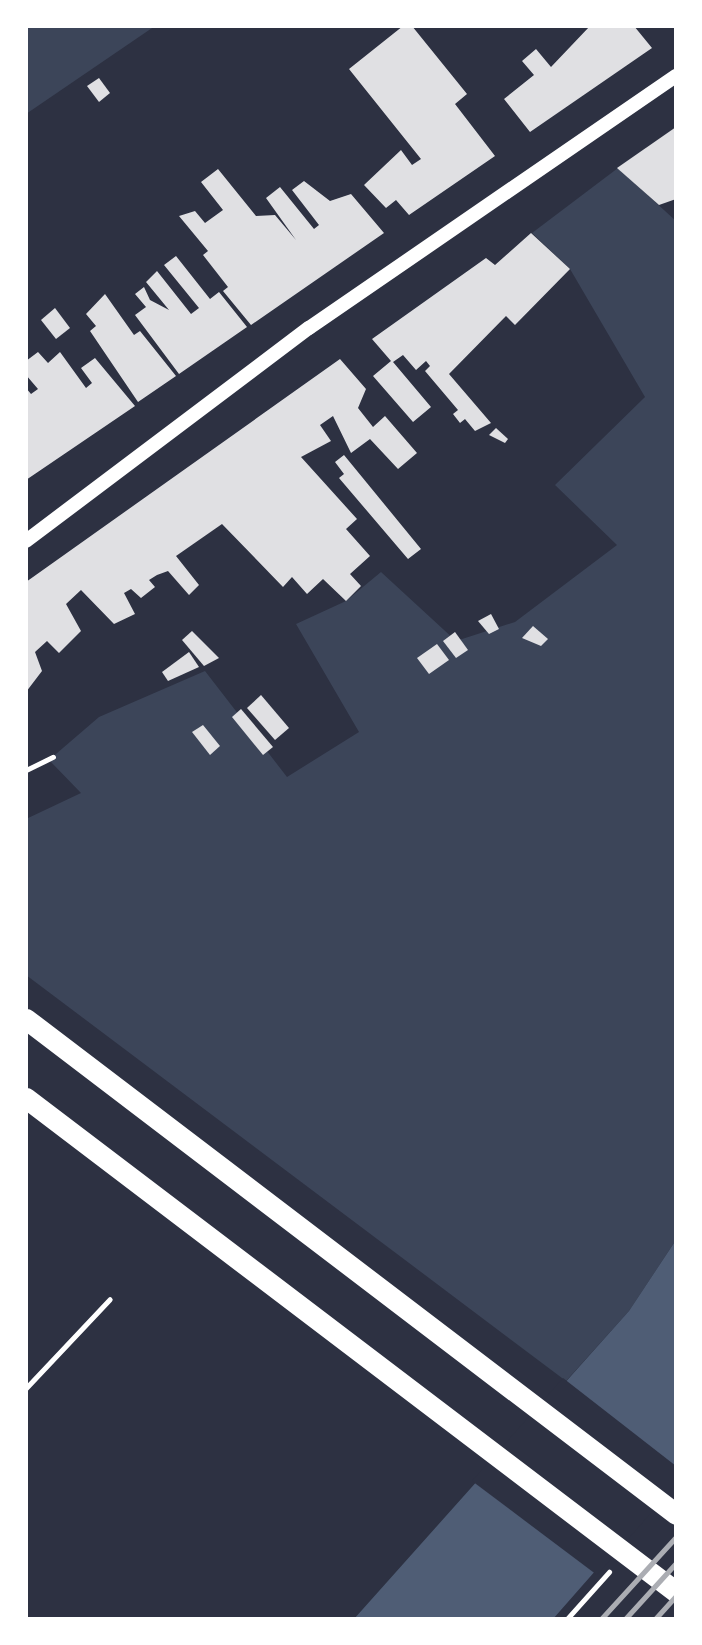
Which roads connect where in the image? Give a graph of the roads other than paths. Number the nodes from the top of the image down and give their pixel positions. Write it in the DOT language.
graph roads {
  1 [pos="676,76"];
  2 [pos="26,541"];
  3 [pos="53,757"];
  4 [pos="26,771"];
  5 [pos="26,1019"];
  6 [pos="26,1098"];
  7 [pos="110,1299"];
  8 [pos="26,1388"];
  9 [pos="676,1514"];
  10 [pos="676,1592"];
  1 -- 2 [label="main road"];
  3 -- 4 [label="lane"];
  5 -- 9 [label="highway"];
  6 -- 10 [label="highway"];
  7 -- 8 [label="lane"];
}
